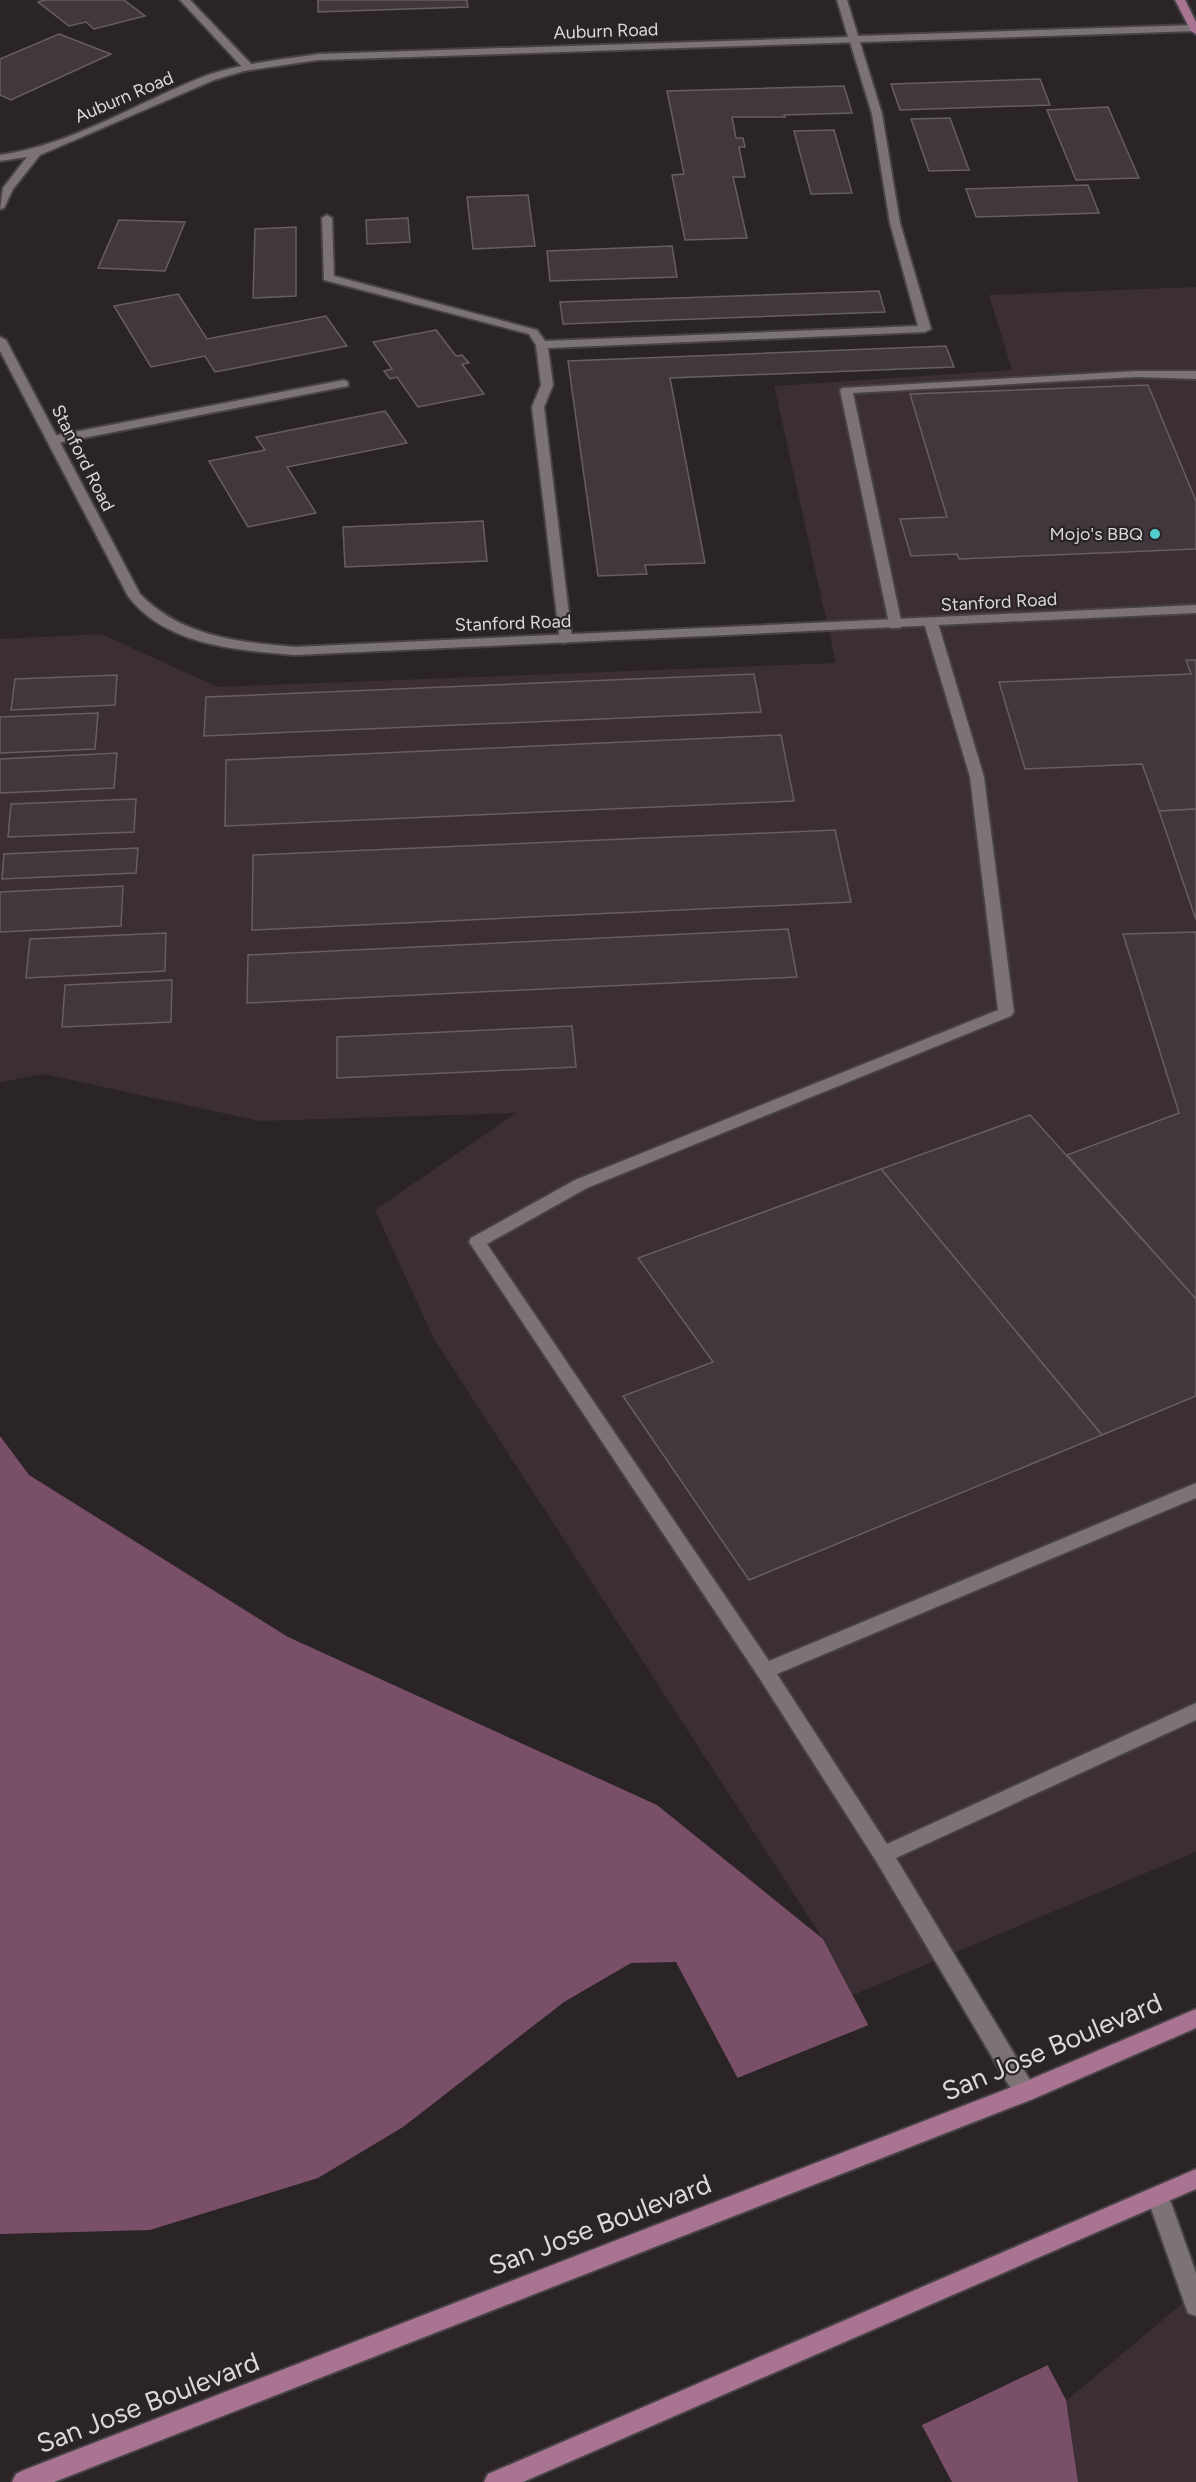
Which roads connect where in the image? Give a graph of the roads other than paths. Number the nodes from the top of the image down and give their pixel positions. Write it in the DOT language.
graph roads {
  1 [pos="185,0"];
  2 [pos="842,0"];
  3 [pos="1180,0"];
  4 [pos="1196,29"];
  5 [pos="854,39"];
  6 [pos="248,67"];
  7 [pos="36,153"];
  8 [pos="0,158"];
  9 [pos="0,206"];
  10 [pos="327,218"];
  11 [pos="0,340"];
  12 [pos="542,345"];
  13 [pos="1196,375"];
  14 [pos="344,384"];
  15 [pos="53,440"];
  16 [pos="1196,609"];
  17 [pos="931,623"];
  18 [pos="895,625"];
  19 [pos="565,639"];
  20 [pos="1196,1490"];
  21 [pos="765,1671"];
  22 [pos="1196,1711"];
  23 [pos="883,1855"];
  24 [pos="1196,2018"];
  25 [pos="1025,2092"];
  26 [pos="1196,2179"];
  27 [pos="1158,2197"];
  28 [pos="1196,2305"];
  29 [pos="24,2482"];
  30 [pos="496,2482"];
  1 -- 6 [label="street"];
  2 -- 5 [label="street"];
  3 -- 4 [label="main road"];
  4 -- 5 [label="street, Auburn Road"];
  5 -- 6 [label="street, Auburn Road"];
  5 -- 12 [label="street"];
  6 -- 7 [label="street, Auburn Road"];
  7 -- 8 [label="street, Auburn Road"];
  7 -- 9 [label="street, Auburn Road"];
  10 -- 12 [label="street"];
  11 -- 15 [label="street, Stanford Road"];
  12 -- 19 [label="street"];
  13 -- 18 [label="street"];
  14 -- 15 [label="street"];
  15 -- 19 [label="street, Stanford Road"];
  16 -- 17 [label="street, Stanford Road"];
  17 -- 18 [label="street, Stanford Road"];
  17 -- 21 [label="street"];
  18 -- 19 [label="street, Stanford Road"];
  20 -- 21 [label="street"];
  21 -- 23 [label="street"];
  22 -- 23 [label="street"];
  23 -- 25 [label="street"];
  24 -- 25 [label="main road, San Jose Boulevard"];
  25 -- 29 [label="main road, San Jose Boulevard"];
  26 -- 27 [label="main road"];
  27 -- 28 [label="street"];
  27 -- 30 [label="main road"];
}
